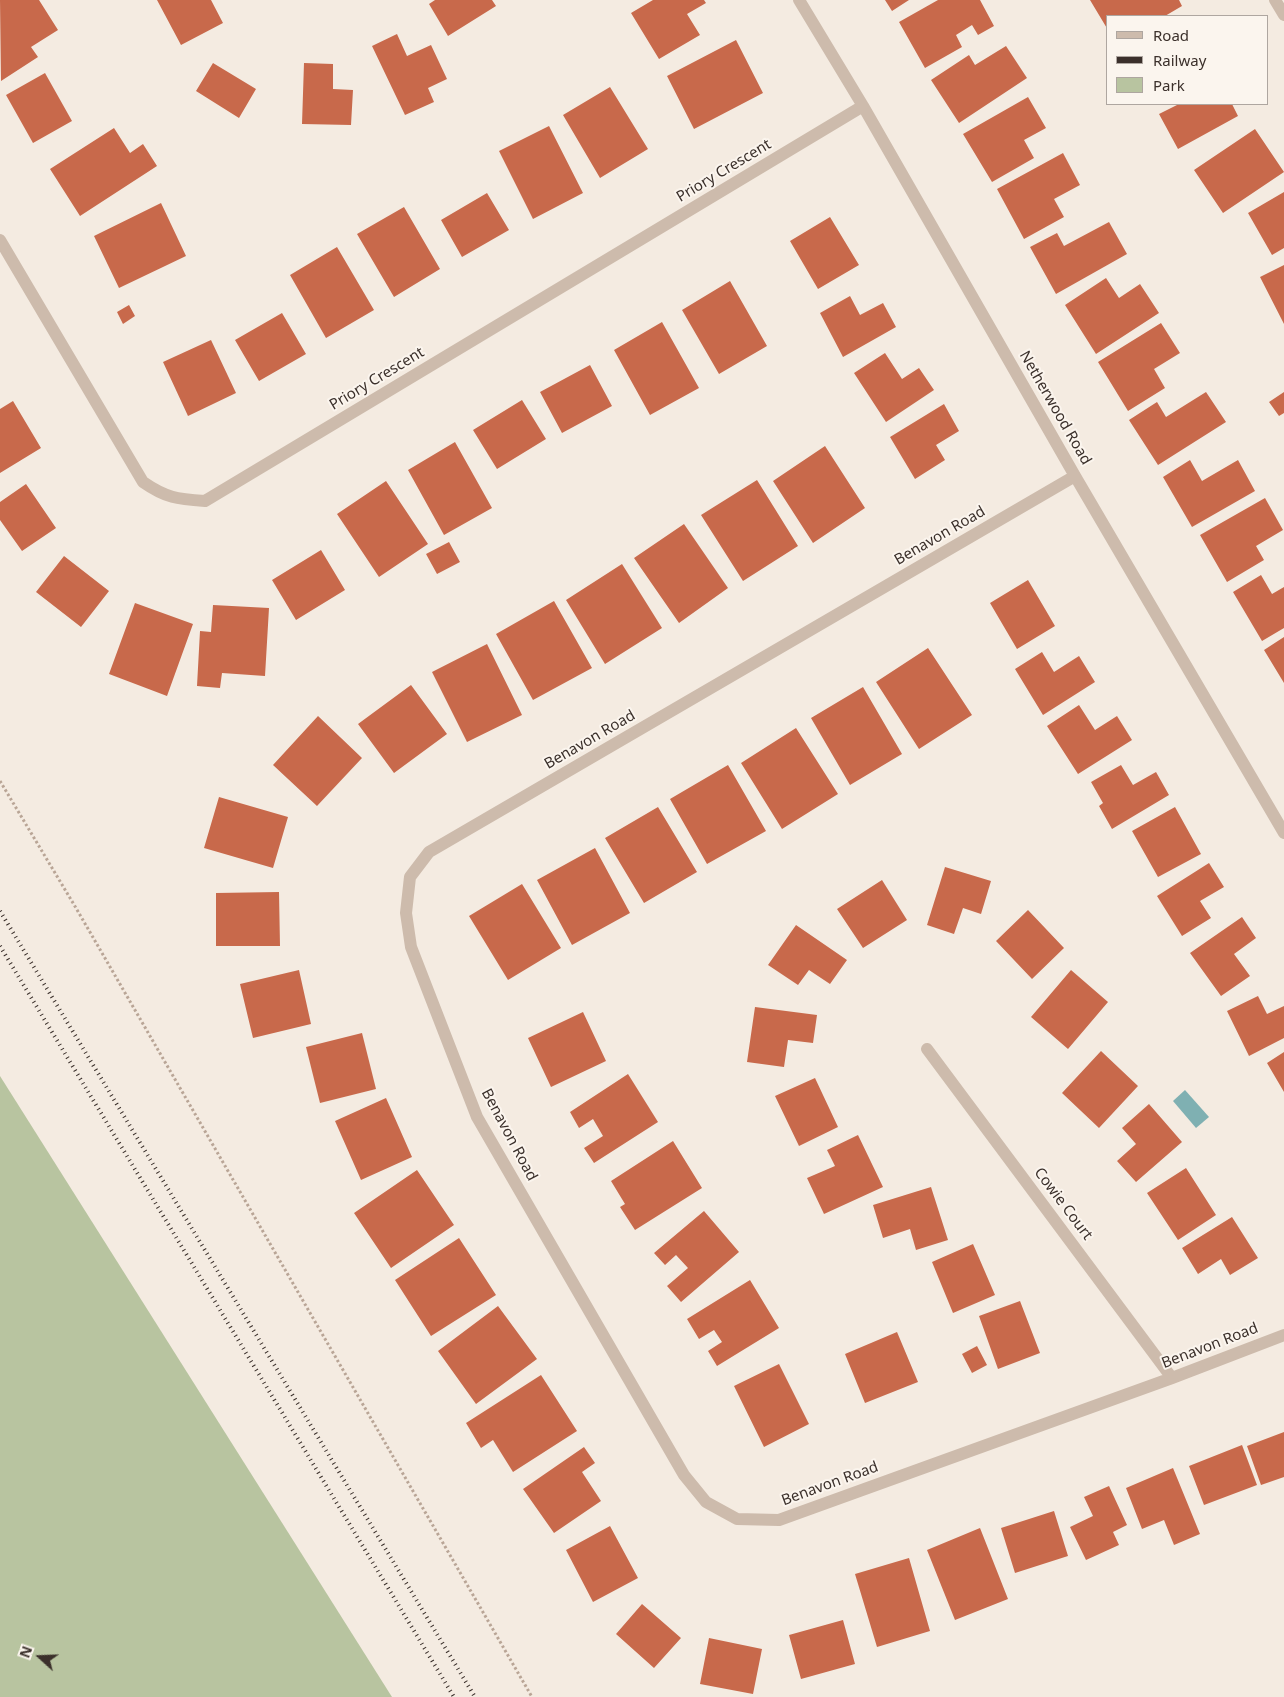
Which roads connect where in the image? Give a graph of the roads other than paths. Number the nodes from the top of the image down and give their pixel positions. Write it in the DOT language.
graph roads {
  1 [pos="799,0"];
  2 [pos="1275,0"];
  3 [pos="1284,15"];
  4 [pos="863,106"];
  5 [pos="0,240"];
  6 [pos="1076,476"];
  7 [pos="1284,833"];
  8 [pos="927,1049"];
  9 [pos="1284,1335"];
  10 [pos="1172,1378"];
  1 -- 4 [label="street, Netherwood Road"];
  2 -- 3 [label="street"];
  4 -- 5 [label="street, Priory Crescent"];
  4 -- 6 [label="street, Netherwood Road"];
  6 -- 7 [label="street, Netherwood Road"];
  6 -- 10 [label="street, Benavon Road"];
  8 -- 10 [label="street, Cowie Court"];
  9 -- 10 [label="street, Benavon Road"];
}
